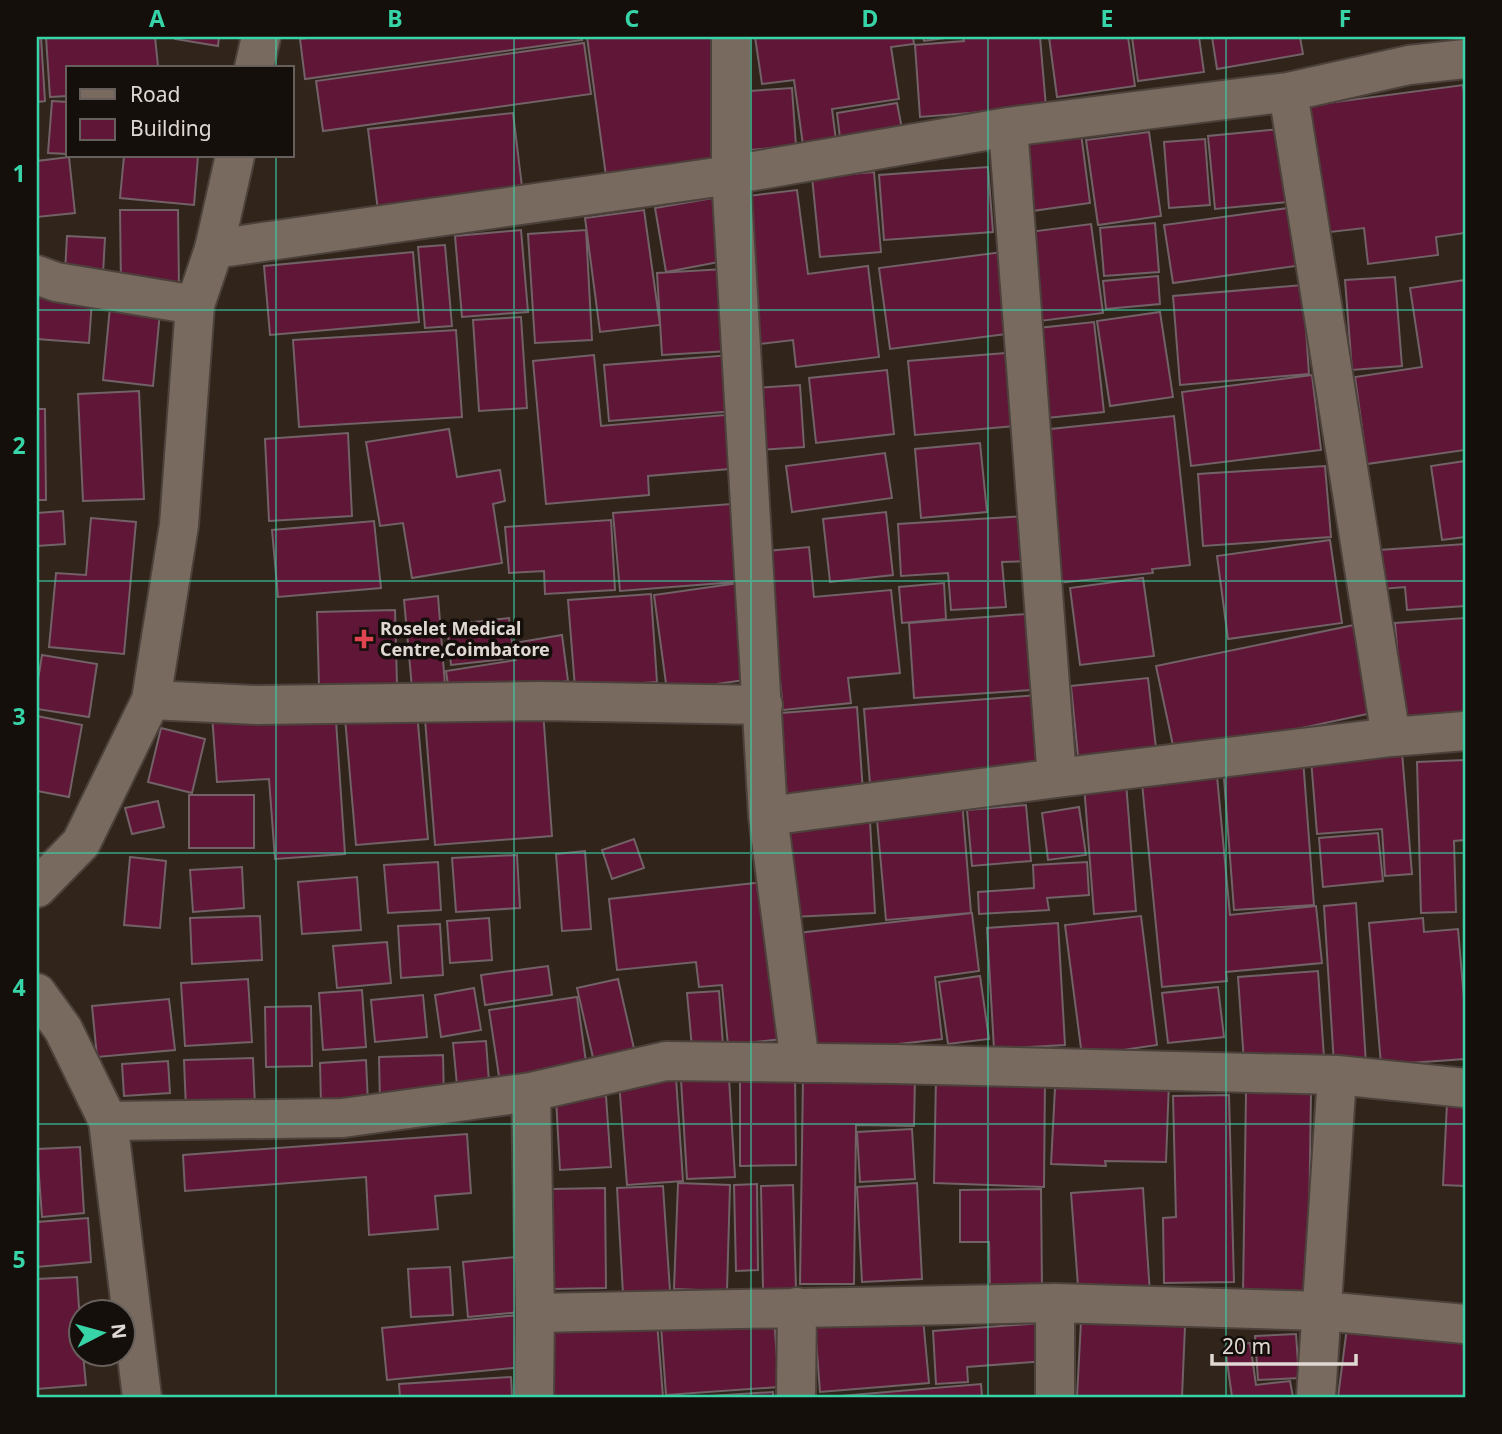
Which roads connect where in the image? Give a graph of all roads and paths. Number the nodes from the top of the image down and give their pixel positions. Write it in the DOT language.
graph roads {
  1 [pos="261,37"];
  2 [pos="731,37"];
  3 [pos="1406,51"];
  4 [pos="1465,60"];
  5 [pos="254,66"];
  6 [pos="1288,92"];
  7 [pos="1008,127"];
  8 [pos="235,158"];
  9 [pos="731,175"];
  10 [pos="214,249"];
  11 [pos="37,275"];
  12 [pos="195,305"];
  13 [pos="151,700"];
  14 [pos="763,705"];
  15 [pos="1465,731"];
  16 [pos="1391,737"];
  17 [pos="1057,778"];
  18 [pos="768,816"];
  19 [pos="37,888"];
  20 [pos="37,993"];
  21 [pos="800,1063"];
  22 [pos="1337,1074"];
  23 [pos="1465,1088"];
  24 [pos="531,1092"];
  25 [pos="108,1121"];
  26 [pos="1055,1303"];
  27 [pos="797,1307"];
  28 [pos="1322,1311"];
  29 [pos="534,1313"];
  30 [pos="1465,1324"];
  31 [pos="142,1397"];
  32 [pos="534,1397"];
  33 [pos="796,1397"];
  34 [pos="1055,1397"];
  35 [pos="1316,1397"];
  1 -- 5 [label="street"];
  2 -- 9 [label="street"];
  3 -- 4 [label="street"];
  3 -- 6 [label="street"];
  6 -- 7 [label="street"];
  6 -- 16 [label="street"];
  7 -- 9 [label="street"];
  7 -- 17 [label="street"];
  8 -- 10 [label="street"];
  9 -- 10 [label="street"];
  9 -- 14 [label="street"];
  10 -- 12 [label="street"];
  11 -- 12 [label="street"];
  12 -- 13 [label="street"];
  13 -- 14 [label="street"];
  13 -- 19 [label="street"];
  14 -- 18 [label="street"];
  15 -- 16 [label="street"];
  16 -- 17 [label="street"];
  17 -- 18 [label="street"];
  18 -- 21 [label="street"];
  20 -- 25 [label="street"];
  21 -- 22 [label="street"];
  21 -- 24 [label="street"];
  22 -- 23 [label="street"];
  22 -- 28 [label="street"];
  24 -- 25 [label="street"];
  24 -- 29 [label="street"];
  25 -- 31 [label="street"];
  26 -- 27 [label="street"];
  26 -- 28 [label="street"];
  26 -- 34 [label="street"];
  27 -- 29 [label="street"];
  27 -- 33 [label="street"];
  28 -- 30 [label="street"];
  28 -- 35 [label="street"];
  29 -- 32 [label="street"];
}
